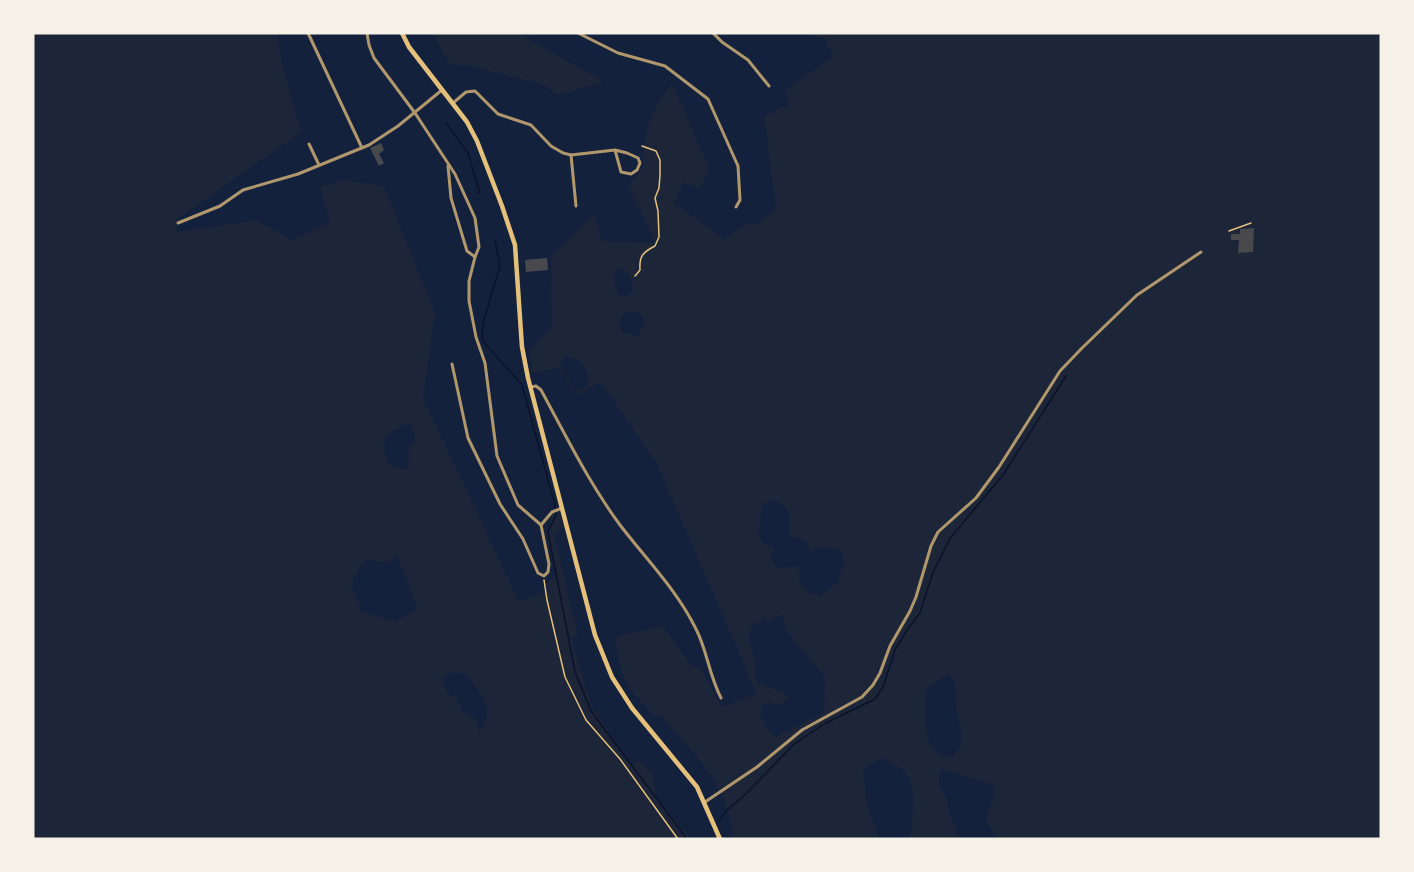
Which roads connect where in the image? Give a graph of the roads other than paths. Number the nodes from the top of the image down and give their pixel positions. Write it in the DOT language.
graph roads {
  1 [pos="308,33"];
  2 [pos="367,33"];
  3 [pos="402,33"];
  4 [pos="578,33"];
  5 [pos="713,33"];
  6 [pos="769,86"];
  7 [pos="442,90"];
  8 [pos="453,102"];
  9 [pos="415,113"];
  10 [pos="309,144"];
  11 [pos="362,148"];
  12 [pos="615,150"];
  13 [pos="571,154"];
  14 [pos="448,164"];
  15 [pos="319,165"];
  16 [pos="576,206"];
  17 [pos="736,207"];
  18 [pos="178,223"];
  19 [pos="1201,252"];
  20 [pos="475,257"];
  21 [pos="452,364"];
  22 [pos="530,387"];
  23 [pos="560,509"];
  24 [pos="541,525"];
  25 [pos="721,698"];
  26 [pos="705,802"];
  27 [pos="720,839"];
  1 -- 11 [label="street"];
  2 -- 9 [label="street"];
  3 -- 7 [label="main road"];
  4 -- 17 [label="street"];
  5 -- 6 [label="street"];
  7 -- 8 [label="main road"];
  7 -- 9 [label="street"];
  8 -- 13 [label="street"];
  8 -- 22 [label="main road"];
  9 -- 11 [label="street"];
  9 -- 14 [label="street"];
  10 -- 15 [label="street"];
  11 -- 15 [label="street"];
  12 -- 12 [label="street"];
  12 -- 13 [label="street"];
  13 -- 16 [label="street"];
  14 -- 20 [label="street"];
  14 -- 20 [label="street"];
  15 -- 18 [label="street"];
  19 -- 26 [label="street"];
  20 -- 24 [label="street"];
  21 -- 24 [label="street"];
  22 -- 23 [label="main road"];
  22 -- 25 [label="street"];
  23 -- 24 [label="street"];
  23 -- 26 [label="main road"];
  26 -- 27 [label="main road"];
}
